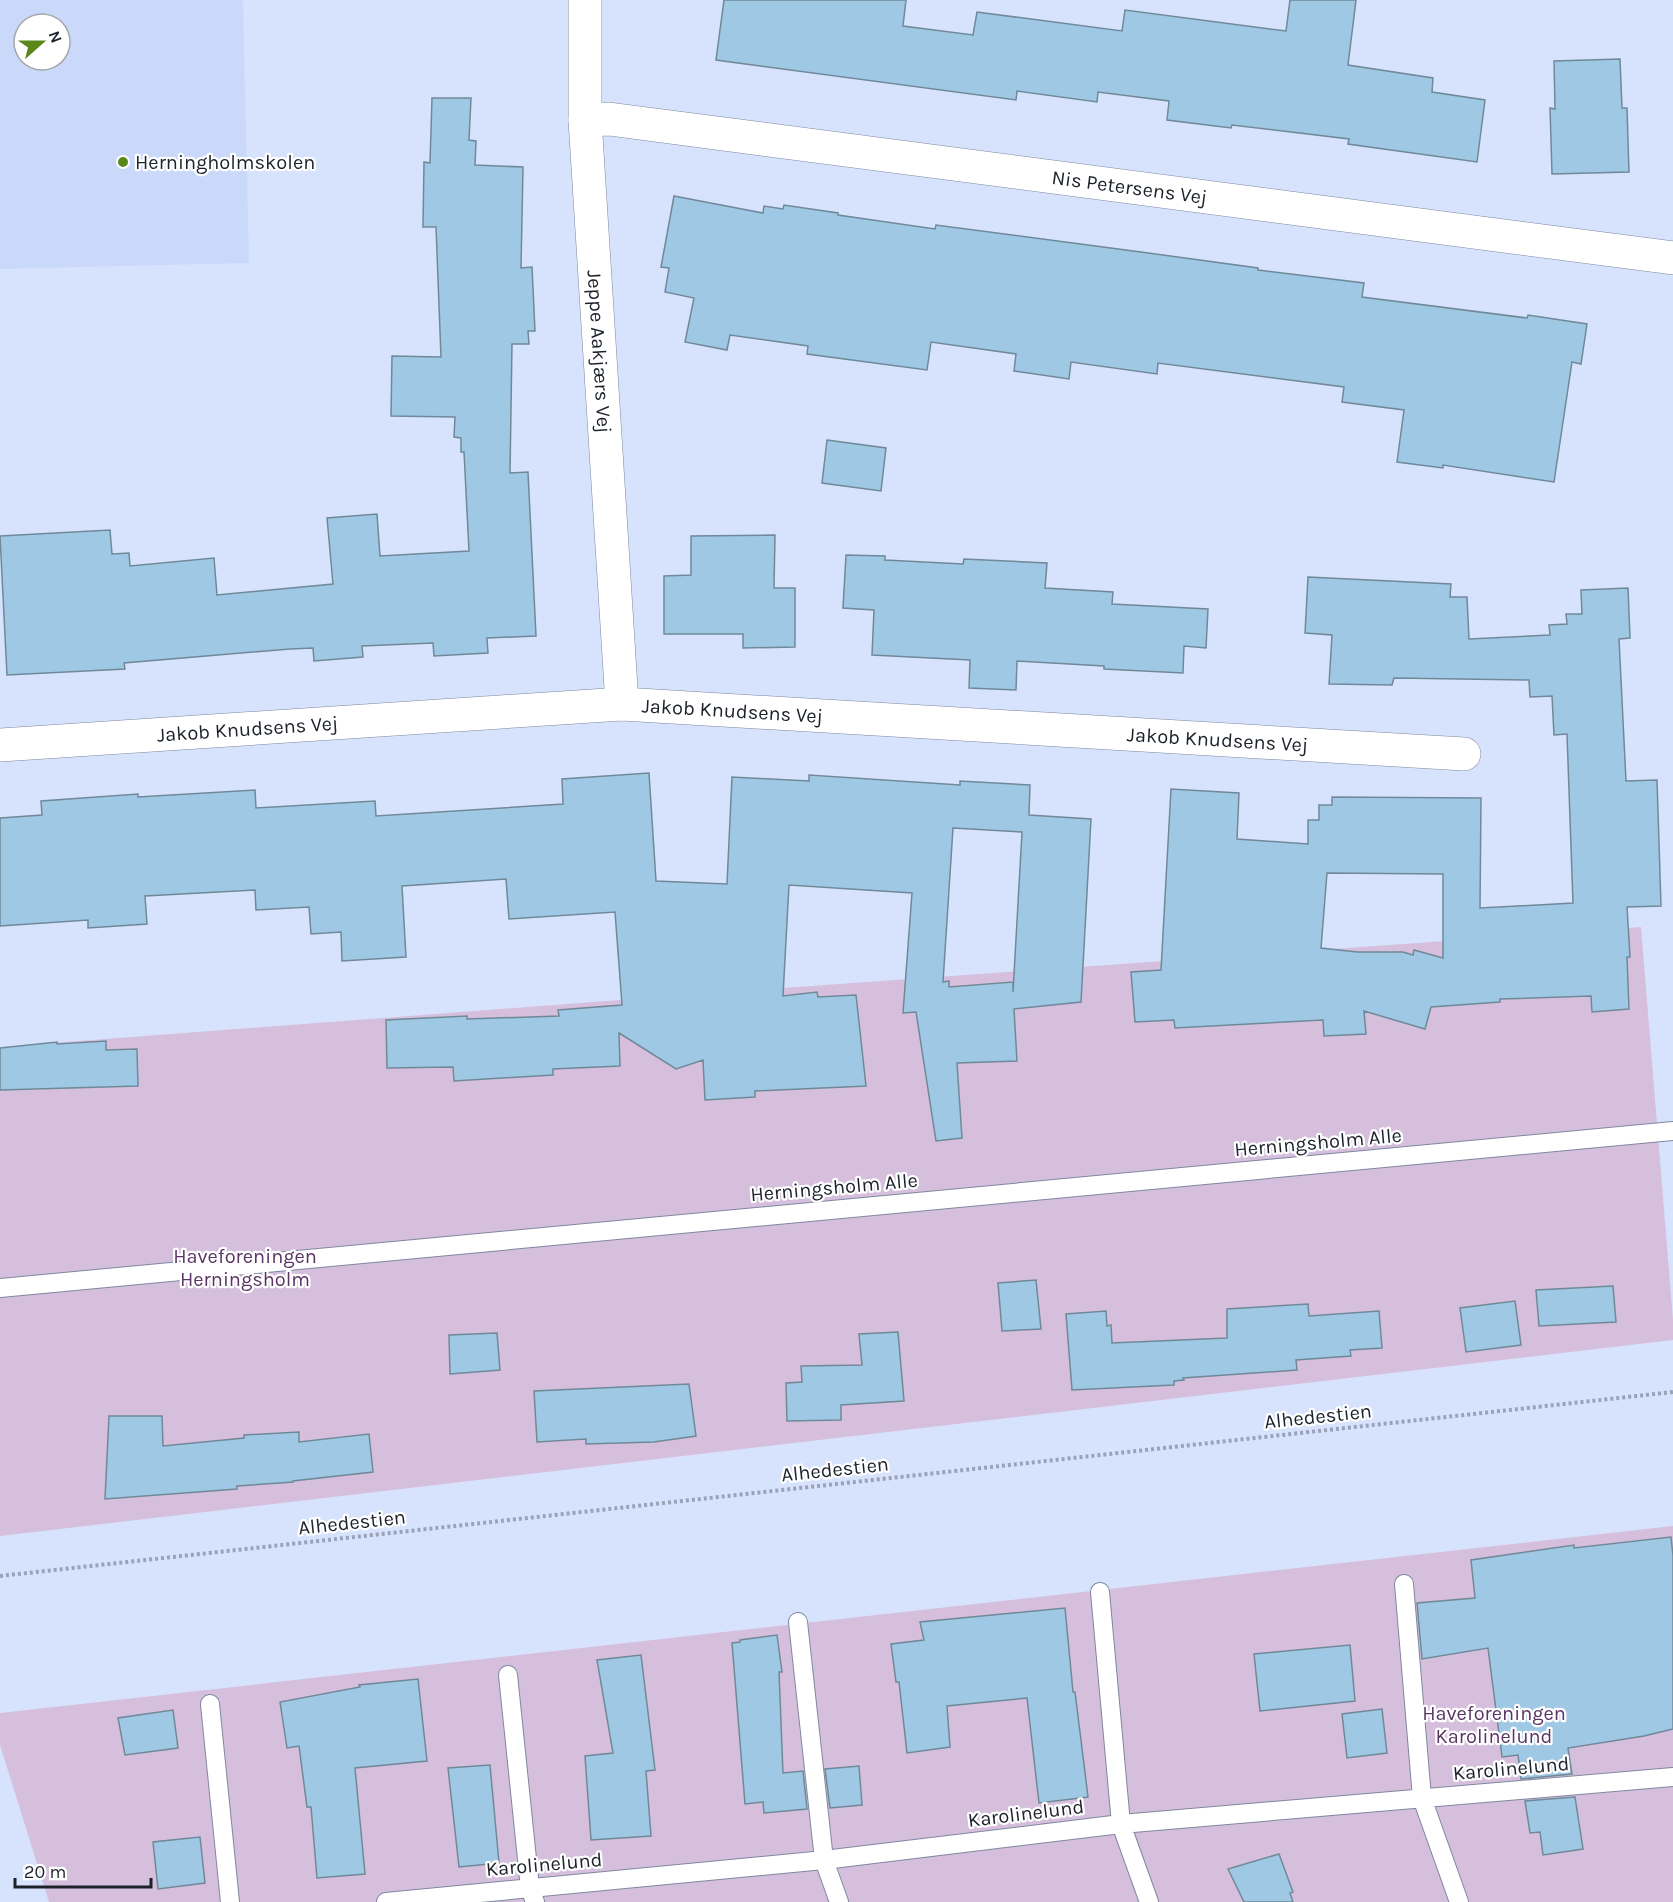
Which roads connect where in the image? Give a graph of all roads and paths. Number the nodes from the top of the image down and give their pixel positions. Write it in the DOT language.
graph roads {
  1 [pos="585,0"];
  2 [pos="585,120"];
  3 [pos="1673,258"];
  4 [pos="622,704"];
  5 [pos="0,745"];
  6 [pos="1464,754"];
  7 [pos="1673,1131"];
  8 [pos="0,1288"];
  9 [pos="1673,1392"];
  10 [pos="0,1576"];
  11 [pos="1404,1584"];
  12 [pos="1100,1592"];
  13 [pos="798,1622"];
  14 [pos="508,1676"];
  15 [pos="210,1704"];
  16 [pos="1673,1777"];
  17 [pos="1422,1798"];
  18 [pos="1121,1824"];
  19 [pos="824,1860"];
  20 [pos="532,1895"];
  21 [pos="230,1902"];
  22 [pos="386,1902"];
  23 [pos="839,1902"];
  24 [pos="1149,1902"];
  25 [pos="1459,1902"];
  1 -- 2 [label="street, Jeppe Aakjærs Vej"];
  2 -- 3 [label="street, Nis Petersens Vej"];
  2 -- 4 [label="street, Jeppe Aakjærs Vej"];
  4 -- 5 [label="street, Jakob Knudsens Vej"];
  4 -- 6 [label="street, Jakob Knudsens Vej"];
  7 -- 8 [label="lane, Herningsholm Alle"];
  9 -- 10 [label="path, Alhedestien"];
  11 -- 17 [label="lane"];
  12 -- 18 [label="lane"];
  13 -- 19 [label="lane"];
  14 -- 20 [label="lane"];
  15 -- 21 [label="lane"];
  16 -- 17 [label="lane, Karolinelund"];
  17 -- 18 [label="lane, Karolinelund"];
  17 -- 25 [label="lane"];
  18 -- 19 [label="lane, Karolinelund"];
  18 -- 24 [label="lane"];
  19 -- 20 [label="lane, Karolinelund"];
  19 -- 23 [label="lane"];
  20 -- 22 [label="lane, Karolinelund"];
}
